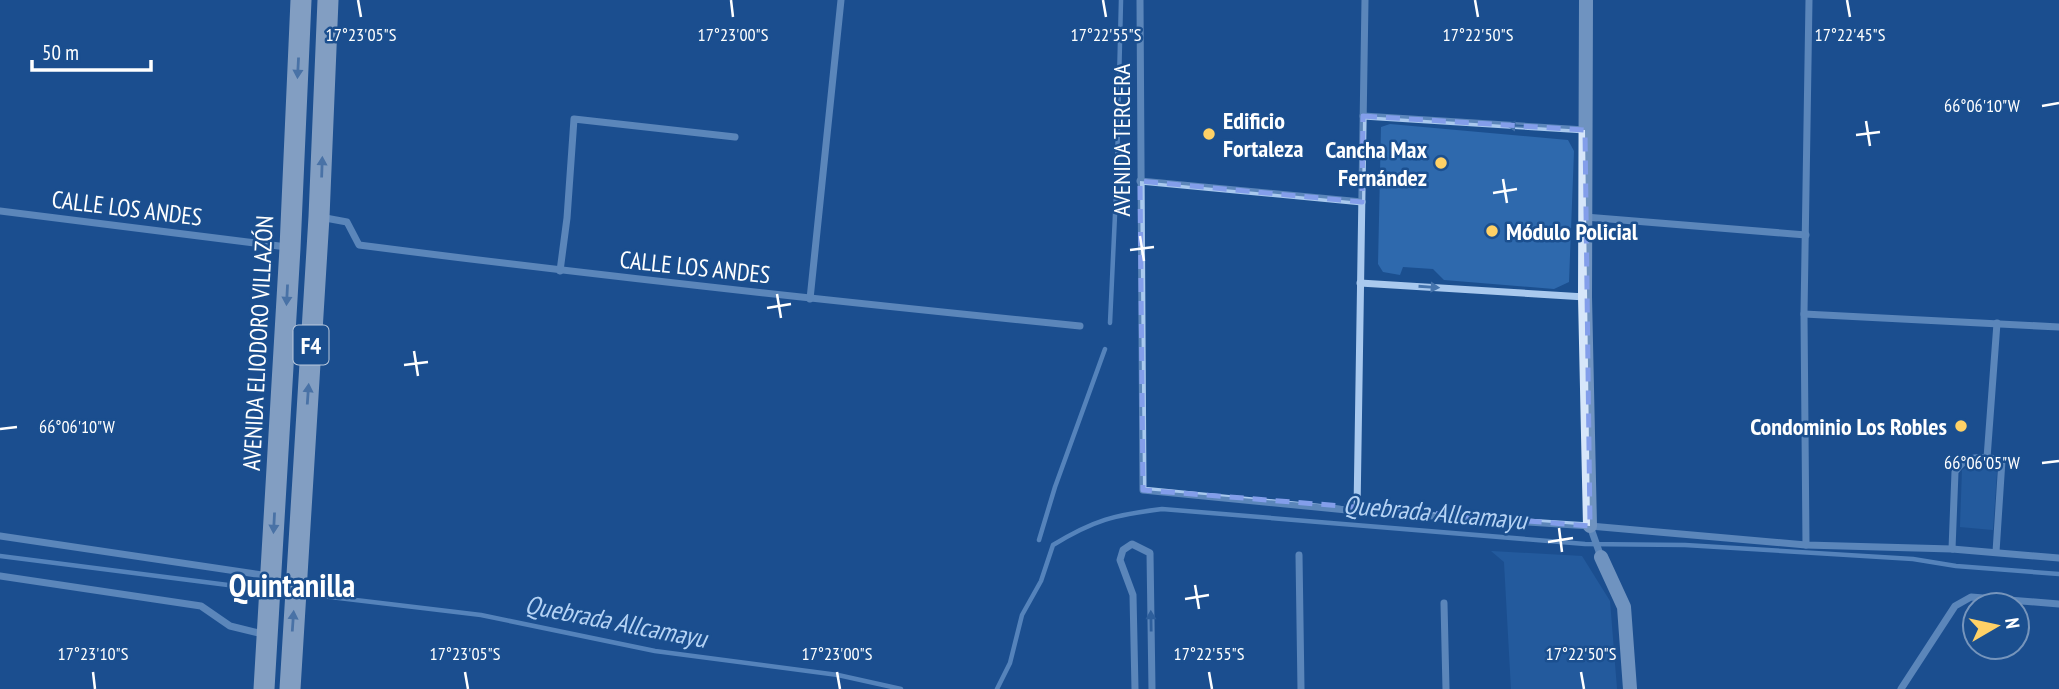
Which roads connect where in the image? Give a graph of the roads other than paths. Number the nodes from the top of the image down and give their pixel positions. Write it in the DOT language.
graph roads {
  1 [pos="301,0"];
  2 [pos="328,0"];
  3 [pos="841,0"];
  4 [pos="1140,0"];
  5 [pos="1364,0"];
  6 [pos="1586,0"];
  7 [pos="1809,0"];
  8 [pos="1363,116"];
  9 [pos="1585,130"];
  10 [pos="735,137"];
  11 [pos="1140,181"];
  12 [pos="1362,202"];
  13 [pos="0,211"];
  14 [pos="319,217"];
  15 [pos="1585,217"];
  16 [pos="1806,235"];
  17 [pos="290,248"];
  18 [pos="560,271"];
  19 [pos="1360,282"];
  20 [pos="1585,297"];
  21 [pos="810,299"];
  22 [pos="1804,314"];
  23 [pos="1997,323"];
  24 [pos="1080,326"];
  25 [pos="2059,327"];
  26 [pos="1987,458"];
  27 [pos="1357,511"];
  28 [pos="1592,530"];
  29 [pos="0,536"];
  30 [pos="1806,545"];
  31 [pos="1952,549"];
  32 [pos="1996,552"];
  33 [pos="1299,555"];
  34 [pos="1601,557"];
  35 [pos="2059,558"];
  36 [pos="0,576"];
  37 [pos="271,576"];
  38 [pos="1444,603"];
  39 [pos="2059,604"];
  40 [pos="267,635"];
  41 [pos="264,689"];
  42 [pos="289,689"];
  43 [pos="1135,689"];
  44 [pos="1152,689"];
  45 [pos="1301,689"];
  46 [pos="1446,689"];
  47 [pos="1630,689"];
  48 [pos="1901,689"];
  1 -- 17 [label="highway, AVENIDA ELIODORO VILLAZÓN / F4, one-way"];
  14 -- 2 [label="highway, F4, one-way"];
  3 -- 21 [label="street"];
  4 -- 11 [label="street, AVENIDA TERCERA"];
  5 -- 8 [label="street"];
  6 -- 9 [label="street"];
  7 -- 16 [label="street"];
  9 -- 8 [label="street, one-way"];
  8 -- 12 [label="street"];
  9 -- 15 [label="street"];
  10 -- 18 [label="street"];
  11 -- 12 [label="street"];
  11 -- 27 [label="street, AVENIDA TERCERA"];
  12 -- 19 [label="street"];
  13 -- 17 [label="street, CALLE LOS ANDES"];
  14 -- 18 [label="street, CALLE LOS ANDES"];
  42 -- 14 [label="highway, F4, one-way"];
  15 -- 16 [label="street"];
  15 -- 20 [label="street"];
  16 -- 22 [label="street"];
  17 -- 37 [label="highway, AVENIDA ELIODORO VILLAZÓN / F4, one-way"];
  18 -- 21 [label="street, CALLE LOS ANDES"];
  19 -- 20 [label="street, one-way"];
  19 -- 27 [label="street"];
  20 -- 28 [label="street"];
  21 -- 24 [label="street, CALLE LOS ANDES"];
  22 -- 23 [label="street"];
  22 -- 30 [label="street"];
  23 -- 25 [label="street"];
  23 -- 26 [label="street"];
  26 -- 31 [label="street"];
  26 -- 32 [label="street"];
  27 -- 28 [label="street"];
  28 -- 30 [label="street"];
  28 -- 34 [label="street"];
  29 -- 37 [label="street"];
  30 -- 31 [label="street"];
  31 -- 32 [label="street"];
  32 -- 35 [label="street"];
  33 -- 45 [label="street"];
  34 -- 47 [label="street"];
  36 -- 40 [label="street"];
  37 -- 40 [label="highway, AVENIDA ELIODORO VILLAZÓN / F4"];
  38 -- 46 [label="street"];
  39 -- 48 [label="street"];
  40 -- 41 [label="highway, AVENIDA ELIODORO VILLAZÓN / F4"];
  44 -- 43 [label="street, one-way"];
}
